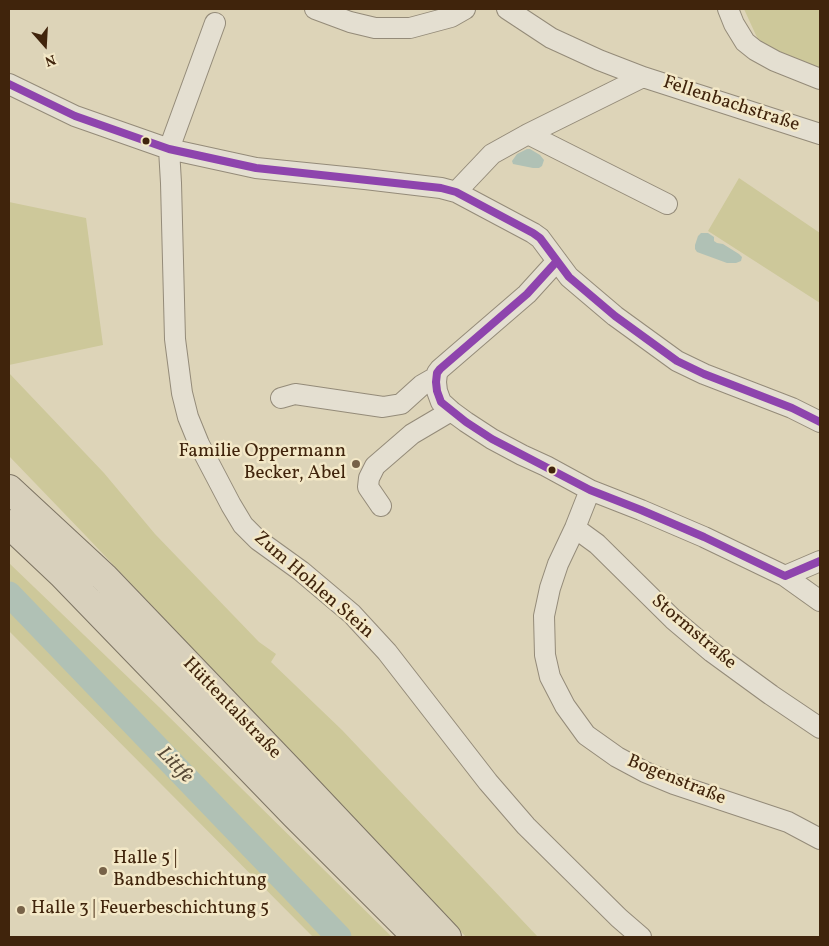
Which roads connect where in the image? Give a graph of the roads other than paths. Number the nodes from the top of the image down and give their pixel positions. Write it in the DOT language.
graph roads {
  1 [pos="315,9"];
  2 [pos="465,9"];
  3 [pos="507,9"];
  4 [pos="728,9"];
  5 [pos="215,23"];
  6 [pos="643,77"];
  7 [pos="820,79"];
  8 [pos="9,84"];
  9 [pos="528,134"];
  10 [pos="820,134"];
  11 [pos="169,149"];
  12 [pos="456,192"];
  13 [pos="667,204"];
  14 [pos="557,261"];
  15 [pos="436,377"];
  16 [pos="281,398"];
  17 [pos="451,411"];
  18 [pos="820,422"];
  19 [pos="9,469"];
  20 [pos="9,488"];
  21 [pos="590,490"];
  22 [pos="381,506"];
  23 [pos="9,524"];
  24 [pos="575,528"];
  25 [pos="9,536"];
  26 [pos="820,561"];
  27 [pos="62,574"];
  28 [pos="785,576"];
  29 [pos="104,577"];
  30 [pos="820,601"];
  31 [pos="820,728"];
  32 [pos="820,839"];
  33 [pos="417,937"];
  34 [pos="447,937"];
  35 [pos="641,937"];
  1 -- 2 [label="street"];
  3 -- 6 [label="street, Fellenbachstraße"];
  4 -- 7 [label="street"];
  5 -- 11 [label="street"];
  6 -- 9 [label="street, Fellenbachstraße"];
  6 -- 10 [label="street, Fellenbachstraße"];
  8 -- 11 [label="street"];
  9 -- 12 [label="street, Fellenbachstraße"];
  9 -- 13 [label="street"];
  11 -- 12 [label="street"];
  11 -- 35 [label="street, Zum Hohlen Stein"];
  12 -- 14 [label="street"];
  14 -- 15 [label="street"];
  14 -- 18 [label="street"];
  15 -- 16 [label="street"];
  15 -- 17 [label="street"];
  17 -- 21 [label="street"];
  17 -- 22 [label="street"];
  19 -- 29 [label="highway"];
  20 -- 29 [label="highway, Hüttentalstraße"];
  21 -- 24 [label="street, Bogenstraße"];
  21 -- 28 [label="street"];
  23 -- 27 [label="highway, Hüttentalstraße"];
  24 -- 31 [label="street, Stormstraße"];
  24 -- 32 [label="street, Bogenstraße"];
  25 -- 27 [label="highway"];
  26 -- 28 [label="street"];
  27 -- 33 [label="highway, Hüttentalstraße"];
  28 -- 30 [label="street"];
  29 -- 34 [label="highway, Hüttentalstraße"];
}
